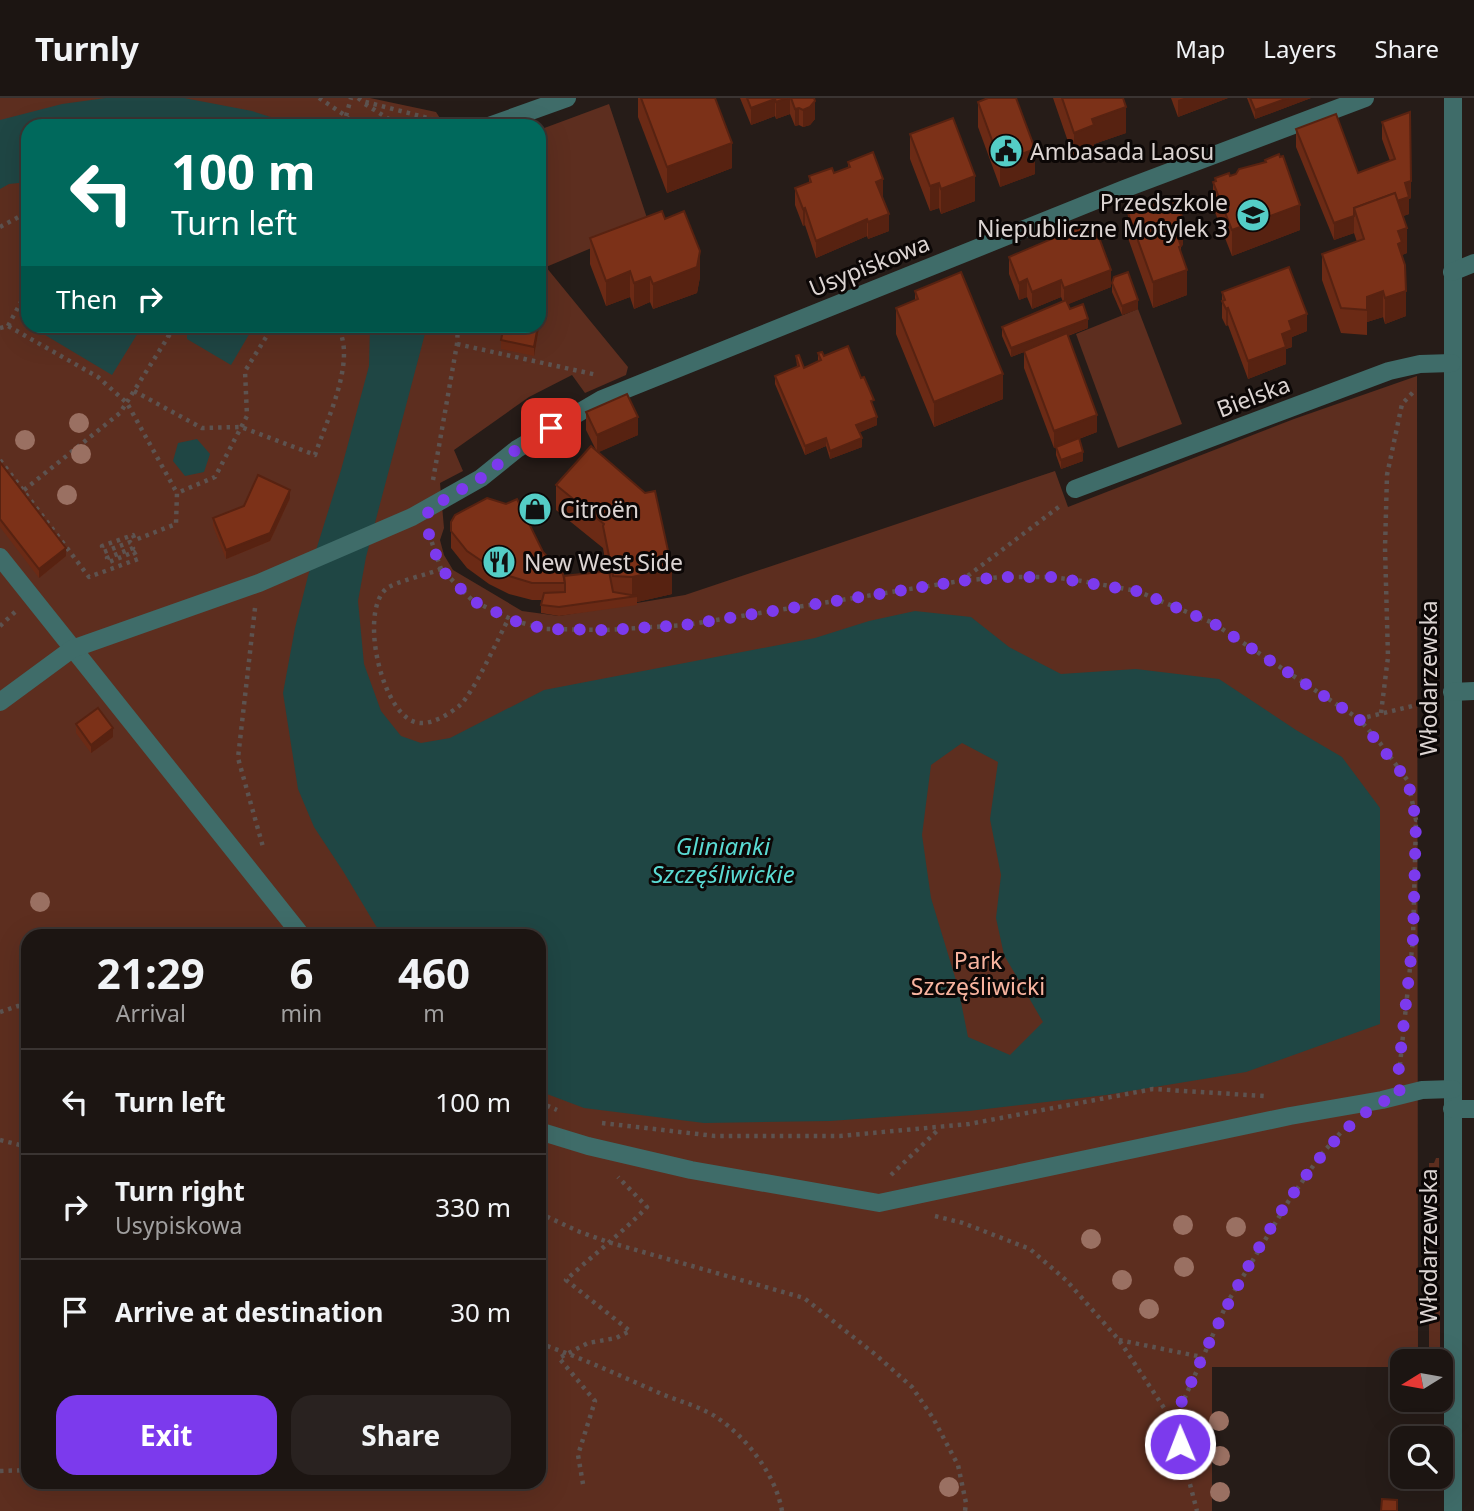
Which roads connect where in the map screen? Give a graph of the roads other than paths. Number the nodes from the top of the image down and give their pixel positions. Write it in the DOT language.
graph roads {
  1 [pos="567,98"];
  2 [pos="1365,98"];
  3 [pos="1452,98"];
  4 [pos="508,119"];
  5 [pos="1474,263"];
  6 [pos="1452,272"];
  7 [pos="1452,362"];
  8 [pos="1074,489"];
  9 [pos="0,557"];
  10 [pos="72,649"];
  11 [pos="1474,691"];
  12 [pos="1452,692"];
  13 [pos="0,702"];
  14 [pos="296,929"];
  15 [pos="1453,1089"];
  16 [pos="1452,1109"];
  17 [pos="1474,1109"];
  18 [pos="546,1133"];
  19 [pos="1452,1511"];
  1 -- 4 [label="street"];
  2 -- 10 [label="street, Usypiskowa"];
  3 -- 6 [label="street, Włodarzewska"];
  5 -- 6 [label="street"];
  6 -- 7 [label="street, Włodarzewska"];
  7 -- 8 [label="street, Bielska"];
  7 -- 12 [label="street, Włodarzewska"];
  9 -- 10 [label="street"];
  10 -- 13 [label="street, Usypiskowa"];
  10 -- 14 [label="street"];
  11 -- 12 [label="street"];
  12 -- 15 [label="street, Włodarzewska"];
  15 -- 16 [label="street, Włodarzewska"];
  15 -- 18 [label="street"];
  16 -- 17 [label="street"];
  16 -- 19 [label="street, Włodarzewska"];
}
